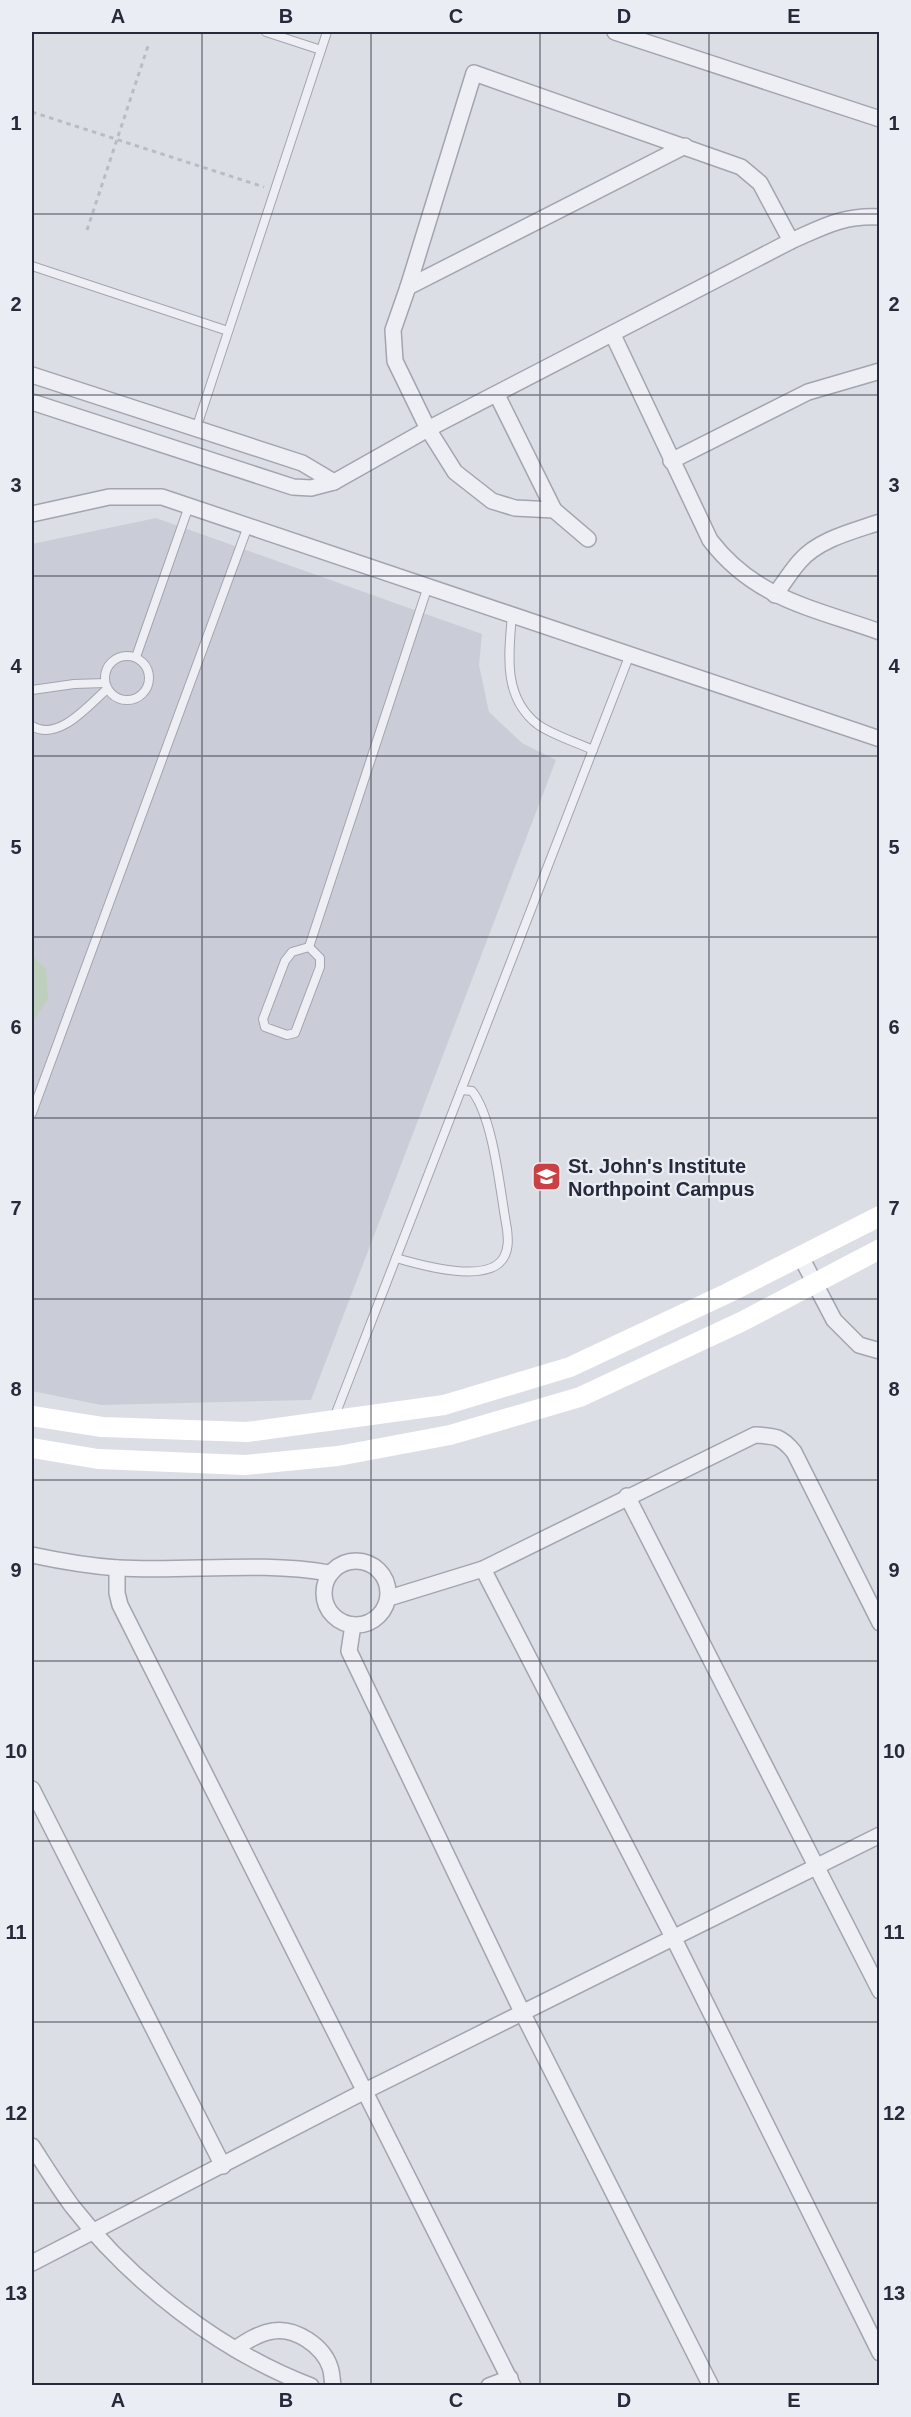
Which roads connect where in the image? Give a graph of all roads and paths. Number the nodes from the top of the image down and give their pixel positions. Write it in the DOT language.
graph roads {
  1 [pos="266,32"];
  2 [pos="327,32"];
  3 [pos="615,32"];
  4 [pos="148,46"];
  5 [pos="321,50"];
  6 [pos="32,112"];
  7 [pos="879,119"];
  8 [pos="117,139"];
  9 [pos="685,146"];
  10 [pos="275,191"];
  11 [pos="879,217"];
  12 [pos="87,230"];
  13 [pos="792,241"];
  14 [pos="32,266"];
  15 [pos="408,287"];
  16 [pos="228,331"];
  17 [pos="613,335"];
  18 [pos="879,371"];
  19 [pos="862,374"];
  20 [pos="32,375"];
  21 [pos="879,379"];
  22 [pos="497,395"];
  23 [pos="32,402"];
  24 [pos="116,404"];
  25 [pos="109,428"];
  26 [pos="196,429"];
  27 [pos="428,429"];
  28 [pos="263,450"];
  29 [pos="671,461"];
  30 [pos="255,474"];
  31 [pos="334,482"];
  32 [pos="189,505"];
  33 [pos="554,510"];
  34 [pos="32,514"];
  35 [pos="879,522"];
  36 [pos="248,525"];
  37 [pos="588,539"];
  38 [pos="428,586"];
  39 [pos="775,595"];
  40 [pos="512,614"];
  41 [pos="879,632"];
  42 [pos="630,654"];
  43 [pos="135,657"];
  44 [pos="106,686"];
  45 [pos="32,690"];
  46 [pos="32,726"];
  47 [pos="879,739"];
  48 [pos="593,750"];
  49 [pos="309,947"];
  50 [pos="461,1090"];
  51 [pos="32,1113"];
  52 [pos="879,1216"];
  53 [pos="879,1249"];
  54 [pos="801,1257"];
  55 [pos="396,1258"];
  56 [pos="813,1283"];
  57 [pos="879,1351"];
  58 [pos="492,1392"];
  59 [pos="32,1416"];
  60 [pos="501,1421"];
  61 [pos="333,1422"];
  62 [pos="32,1448"];
  63 [pos="627,1496"];
  64 [pos="32,1555"];
  65 [pos="117,1568"];
  66 [pos="483,1569"];
  67 [pos="329,1573"];
  68 [pos="389,1598"];
  69 [pos="879,1623"];
  70 [pos="353,1625"];
  71 [pos="32,1789"];
  72 [pos="879,1834"];
  73 [pos="817,1866"];
  74 [pos="674,1939"];
  75 [pos="879,1991"];
  76 [pos="523,2014"];
  77 [pos="367,2091"];
  78 [pos="32,2146"];
  79 [pos="223,2166"];
  80 [pos="94,2231"];
  81 [pos="32,2263"];
  82 [pos="235,2349"];
  83 [pos="879,2353"];
  84 [pos="512,2382"];
  85 [pos="311,2385"];
  86 [pos="333,2385"];
  87 [pos="489,2385"];
  88 [pos="711,2385"];
  1 -- 5 [label="lane"];
  2 -- 5 [label="lane"];
  3 -- 7 [label="street"];
  4 -- 8 [label="path"];
  5 -- 10 [label="lane"];
  6 -- 8 [label="path"];
  8 -- 10 [label="path"];
  8 -- 12 [label="path"];
  9 -- 13 [label="street"];
  9 -- 15 [label="street"];
  9 -- 15 [label="street"];
  10 -- 16 [label="lane"];
  11 -- 13 [label="street"];
  13 -- 17 [label="street"];
  14 -- 16 [label="lane"];
  15 -- 27 [label="street"];
  16 -- 26 [label="lane"];
  17 -- 22 [label="street"];
  17 -- 29 [label="street"];
  18 -- 19 [label="street"];
  19 -- 21 [label="street"];
  19 -- 29 [label="street"];
  20 -- 24 [label="street"];
  22 -- 27 [label="street"];
  22 -- 33 [label="street"];
  23 -- 25 [label="street"];
  24 -- 25 [label="street"];
  24 -- 26 [label="street"];
  25 -- 30 [label="street"];
  26 -- 28 [label="street"];
  27 -- 31 [label="street"];
  27 -- 33 [label="street"];
  28 -- 30 [label="street"];
  28 -- 31 [label="street"];
  29 -- 39 [label="street"];
  30 -- 31 [label="street"];
  32 -- 34 [label="street"];
  32 -- 36 [label="street"];
  32 -- 43 [label="lane"];
  33 -- 37 [label="street"];
  35 -- 39 [label="street"];
  36 -- 38 [label="street"];
  36 -- 51 [label="lane"];
  38 -- 40 [label="street"];
  38 -- 49 [label="lane"];
  39 -- 41 [label="street"];
  40 -- 42 [label="street"];
  40 -- 48 [label="lane"];
  42 -- 47 [label="street"];
  42 -- 48 [label="lane"];
  43 -- 44 [label="lane"];
  43 -- 44 [label="lane"];
  44 -- 45 [label="lane"];
  44 -- 46 [label="lane"];
  48 -- 50 [label="lane"];
  49 -- 49 [label="lane"];
  50 -- 55 [label="lane"];
  50 -- 55 [label="lane"];
  52 -- 54 [label="street"];
  53 -- 56 [label="street"];
  54 -- 56 [label="street"];
  54 -- 58 [label="street"];
  55 -- 61 [label="lane"];
  56 -- 57 [label="street"];
  56 -- 60 [label="street"];
  58 -- 60 [label="street"];
  58 -- 61 [label="street"];
  59 -- 61 [label="street"];
  60 -- 62 [label="street"];
  63 -- 66 [label="street"];
  63 -- 69 [label="street"];
  63 -- 73 [label="street"];
  64 -- 65 [label="street"];
  65 -- 67 [label="street"];
  65 -- 77 [label="street"];
  66 -- 68 [label="street"];
  66 -- 74 [label="street"];
  67 -- 68 [label="street"];
  67 -- 70 [label="street"];
  68 -- 70 [label="street"];
  70 -- 76 [label="street"];
  71 -- 79 [label="street"];
  72 -- 73 [label="street"];
  73 -- 74 [label="street"];
  73 -- 75 [label="street"];
  74 -- 76 [label="street"];
  74 -- 83 [label="street"];
  76 -- 77 [label="street"];
  76 -- 88 [label="street"];
  77 -- 79 [label="street"];
  77 -- 84 [label="street"];
  78 -- 80 [label="street"];
  79 -- 80 [label="street"];
  80 -- 81 [label="street"];
  80 -- 82 [label="street"];
  82 -- 85 [label="street"];
  82 -- 86 [label="street"];
  84 -- 87 [label="street"];
}
